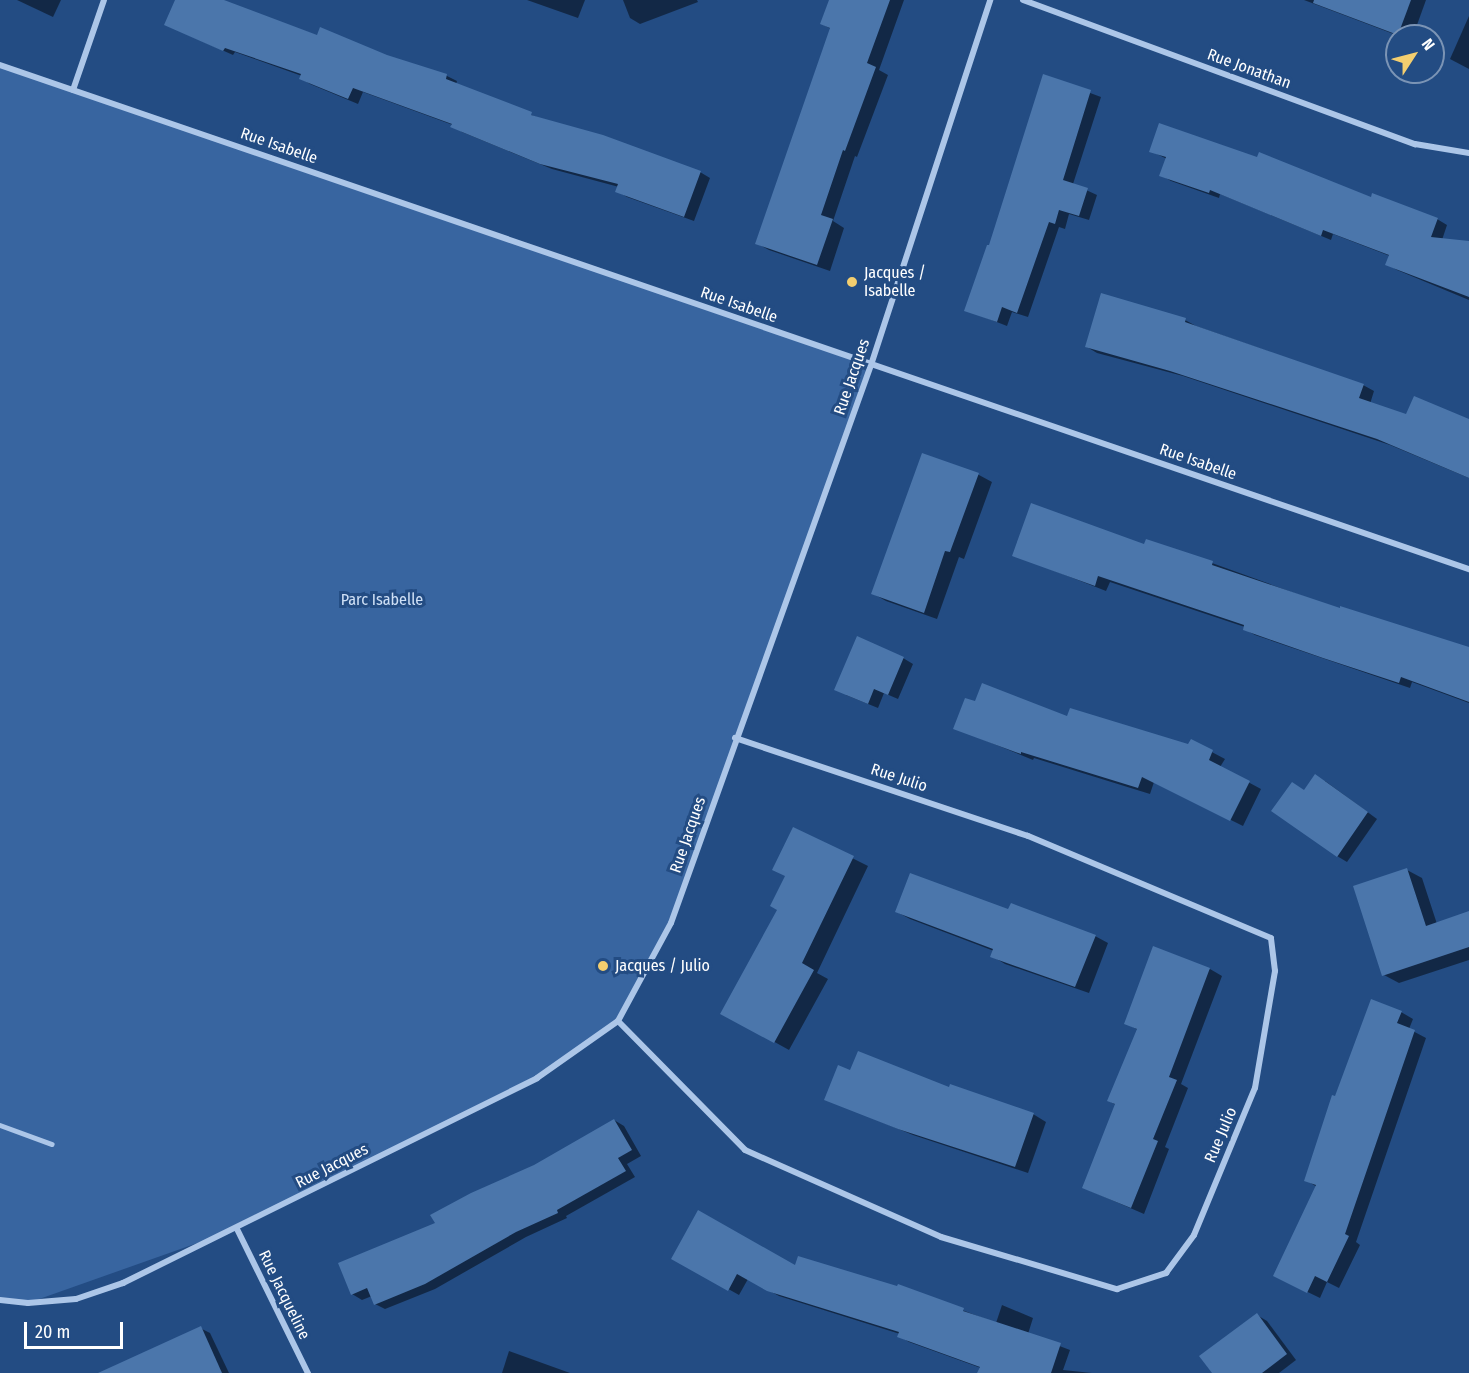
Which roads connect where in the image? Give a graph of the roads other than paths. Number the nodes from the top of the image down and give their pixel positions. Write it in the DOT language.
graph roads {
  1 [pos="104,0"];
  2 [pos="990,0"];
  3 [pos="1023,0"];
  4 [pos="0,64"];
  5 [pos="73,90"];
  6 [pos="1469,153"];
  7 [pos="871,365"];
  8 [pos="1469,569"];
  9 [pos="735,738"];
  10 [pos="618,1021"];
  11 [pos="0,1125"];
  12 [pos="52,1144"];
  13 [pos="237,1229"];
  14 [pos="0,1300"];
  15 [pos="308,1373"];
  1 -- 5 [label="street"];
  2 -- 7 [label="street, Rue Jacques"];
  3 -- 6 [label="street, Rue Jonathan"];
  4 -- 5 [label="street, Rue Isabelle"];
  5 -- 7 [label="street, Rue Isabelle"];
  7 -- 8 [label="street, Rue Isabelle"];
  7 -- 9 [label="street, Rue Jacques"];
  9 -- 10 [label="street, Rue Jacques"];
  9 -- 10 [label="street, Rue Julio"];
  10 -- 13 [label="street, Rue Jacques"];
  11 -- 12 [label="lane"];
  13 -- 14 [label="street, Rue Jacques"];
  13 -- 15 [label="street, Rue Jacqueline"];
}
